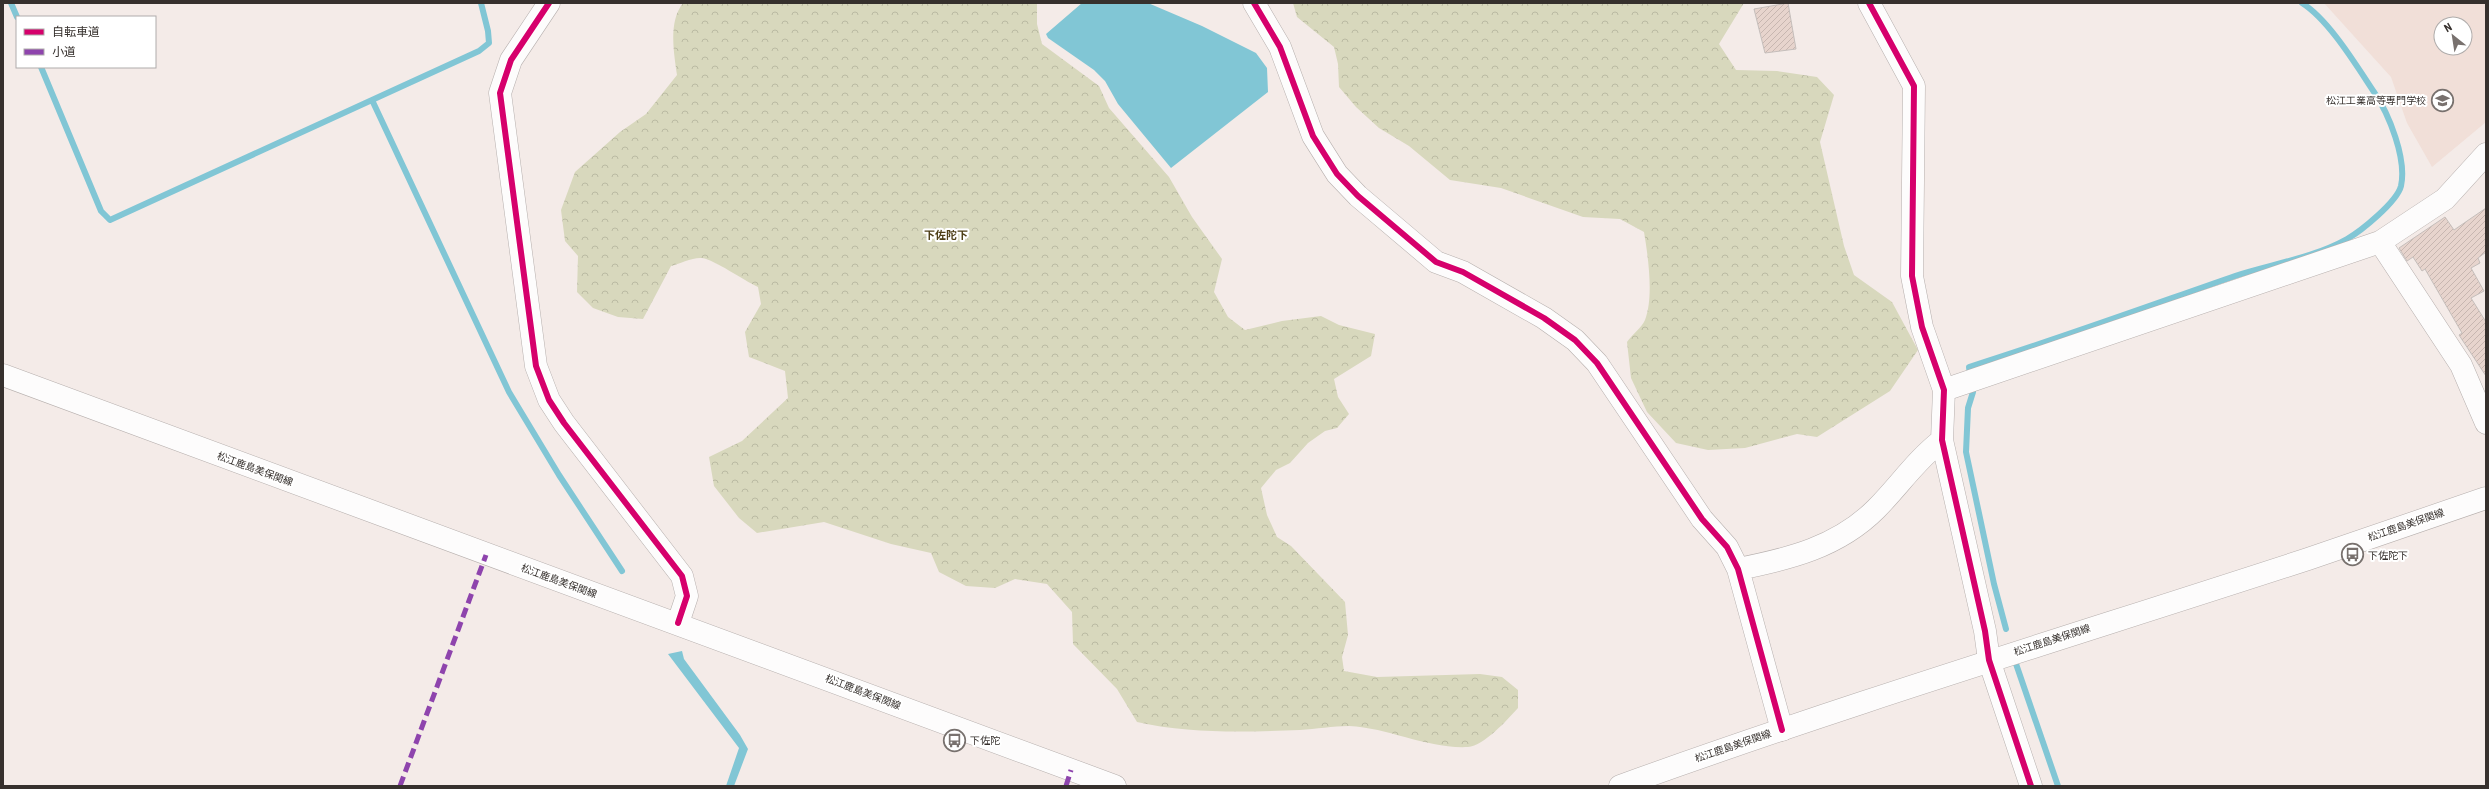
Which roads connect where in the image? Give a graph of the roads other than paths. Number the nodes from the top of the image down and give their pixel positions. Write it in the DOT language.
graph roads {
  1 [pos="549,3"];
  2 [pos="1254,3"];
  3 [pos="1869,3"];
  4 [pos="2486,154"];
  5 [pos="2380,242"];
  6 [pos="3,375"];
  7 [pos="1944,390"];
  8 [pos="2486,423"];
  9 [pos="1942,440"];
  10 [pos="2486,498"];
  11 [pos="1738,569"];
  12 [pos="678,623"];
  13 [pos="1989,660"];
  14 [pos="1782,730"];
  15 [pos="1115,786"];
  16 [pos="1620,786"];
  17 [pos="2031,786"];
  1 -- 12 [label="street"];
  2 -- 11 [label="street"];
  3 -- 7 [label="street"];
  4 -- 5 [label="street"];
  5 -- 7 [label="street"];
  5 -- 8 [label="street"];
  6 -- 12 [label="street, 松江鹿島美保関線"];
  7 -- 9 [label="street"];
  9 -- 11 [label="street"];
  9 -- 13 [label="street"];
  10 -- 13 [label="street, 松江鹿島美保関線"];
  11 -- 14 [label="street"];
  12 -- 15 [label="street, 松江鹿島美保関線"];
  13 -- 14 [label="street, 松江鹿島美保関線"];
  13 -- 17 [label="street"];
  14 -- 16 [label="street, 松江鹿島美保関線"];
}
